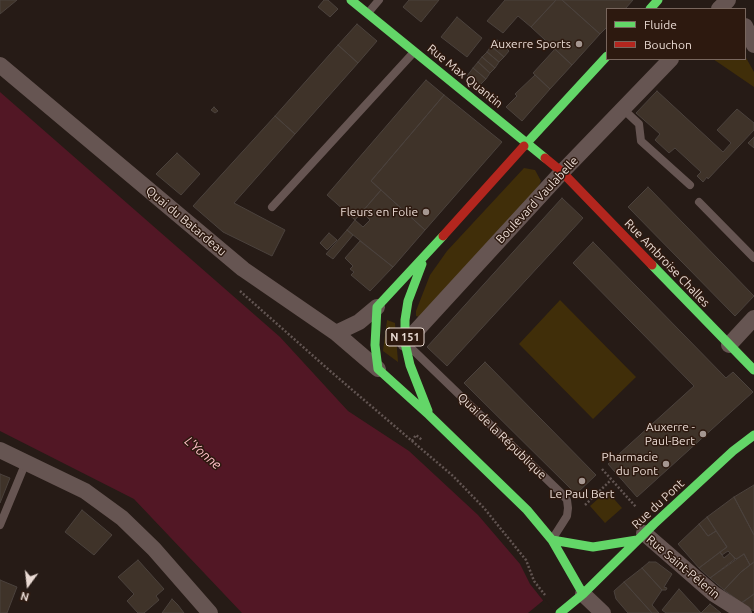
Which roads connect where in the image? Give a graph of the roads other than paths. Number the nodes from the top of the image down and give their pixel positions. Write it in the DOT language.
graph roads {
  1 [pos="351,0"];
  2 [pos="379,0"];
  3 [pos="658,0"];
  4 [pos="728,0"];
  5 [pos="651,8"];
  6 [pos="720,8"];
  7 [pos="368,13"];
  8 [pos="746,28"];
  9 [pos="754,45"];
  10 [pos="414,51"];
  11 [pos="606,57"];
  12 [pos="670,60"];
  13 [pos="0,65"];
  14 [pos="622,110"];
  15 [pos="527,142"];
  16 [pos="562,172"];
  17 [pos="690,185"];
  18 [pos="699,202"];
  19 [pos="272,207"];
  20 [pos="424,257"];
  21 [pos="754,258"];
  22 [pos="377,306"];
  23 [pos="754,318"];
  24 [pos="336,333"];
  25 [pos="405,343"];
  26 [pos="729,345"];
  27 [pos="378,369"];
  28 [pos="754,370"];
  29 [pos="429,415"];
  30 [pos="753,437"];
  31 [pos="0,450"];
  32 [pos="22,460"];
  33 [pos="0,525"];
  34 [pos="640,536"];
  35 [pos="552,540"];
  36 [pos="583,594"];
  37 [pos="210,613"];
  38 [pos="561,613"];
  39 [pos="603,613"];
  40 [pos="744,613"];
  1 -- 7 [label="main road, Rue Max Quantin"];
  2 -- 7 [label="lane"];
  3 -- 5 [label="main road"];
  4 -- 6 [label="street"];
  7 -- 10 [label="main road, Rue Max Quantin"];
  8 -- 9 [label="street"];
  10 -- 15 [label="main road, Rue Max Quantin"];
  10 -- 19 [label="lane"];
  11 -- 15 [label="main road, N 151"];
  12 -- 14 [label="street, Boulevard Vaulabelle"];
  13 -- 24 [label="street, Quai du Batardeau"];
  14 -- 16 [label="street, Boulevard Vaulabelle"];
  14 -- 17 [label="lane"];
  15 -- 16 [label="main road, Rue Max Quantin"];
  15 -- 20 [label="main road, N 151"];
  16 -- 25 [label="street, Boulevard Vaulabelle"];
  16 -- 26 [label="main road, Rue Ambroise Challes"];
  18 -- 21 [label="lane"];
  20 -- 22 [label="main road, N 151"];
  20 -- 25 [label="main road, N 151"];
  22 -- 24 [label="street, N 151"];
  22 -- 27 [label="main road, N 151"];
  23 -- 26 [label="street"];
  24 -- 27 [label="street, Quai du Batardeau"];
  25 -- 29 [label="main road, N 151"];
  25 -- 35 [label="lane, Quai de la République"];
  26 -- 28 [label="main road, Rue Ambroise Challes"];
  27 -- 29 [label="main road, N 151"];
  29 -- 35 [label="main road, N 151"];
  30 -- 34 [label="main road, Rue du Pont"];
  31 -- 32 [label="street"];
  32 -- 33 [label="lane"];
  32 -- 37 [label="street"];
  34 -- 35 [label="main road"];
  34 -- 36 [label="main road, Rue du Pont"];
  34 -- 40 [label="street, Rue Saint-Pélerin"];
  35 -- 36 [label="main road, N 151"];
  36 -- 38 [label="main road, Rue du Pont"];
  36 -- 39 [label="street"];
}
